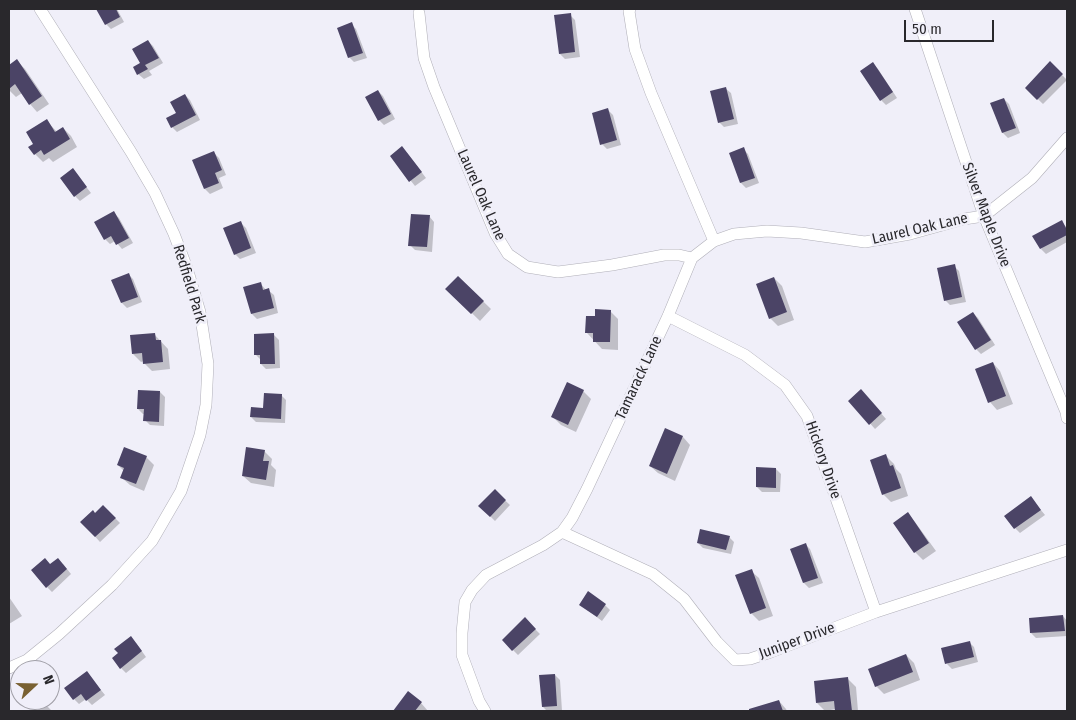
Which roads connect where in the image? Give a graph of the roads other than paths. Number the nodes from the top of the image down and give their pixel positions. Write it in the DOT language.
graph roads {
  1 [pos="40,9"];
  2 [pos="630,9"];
  3 [pos="915,9"];
  4 [pos="419,13"];
  5 [pos="1067,138"];
  6 [pos="984,216"];
  7 [pos="714,241"];
  8 [pos="692,258"];
  9 [pos="668,316"];
  10 [pos="1067,418"];
  11 [pos="562,532"];
  12 [pos="1067,550"];
  13 [pos="876,612"];
  14 [pos="9,668"];
  15 [pos="485,711"];
  1 -- 14 [label="street, Redfield Park"];
  2 -- 7 [label="street"];
  3 -- 6 [label="street, Silver Maple Drive"];
  4 -- 8 [label="street, Laurel Oak Lane"];
  5 -- 6 [label="street, Laurel Oak Lane"];
  6 -- 7 [label="street, Laurel Oak Lane"];
  6 -- 10 [label="street, Silver Maple Drive"];
  7 -- 8 [label="street, Tamarack Lane"];
  8 -- 9 [label="street, Tamarack Lane"];
  9 -- 11 [label="street, Tamarack Lane"];
  9 -- 13 [label="street, Hickory Drive"];
  11 -- 13 [label="street, Juniper Drive"];
  11 -- 15 [label="street, Tamarack Lane"];
  12 -- 13 [label="street, Juniper Drive"];
}
